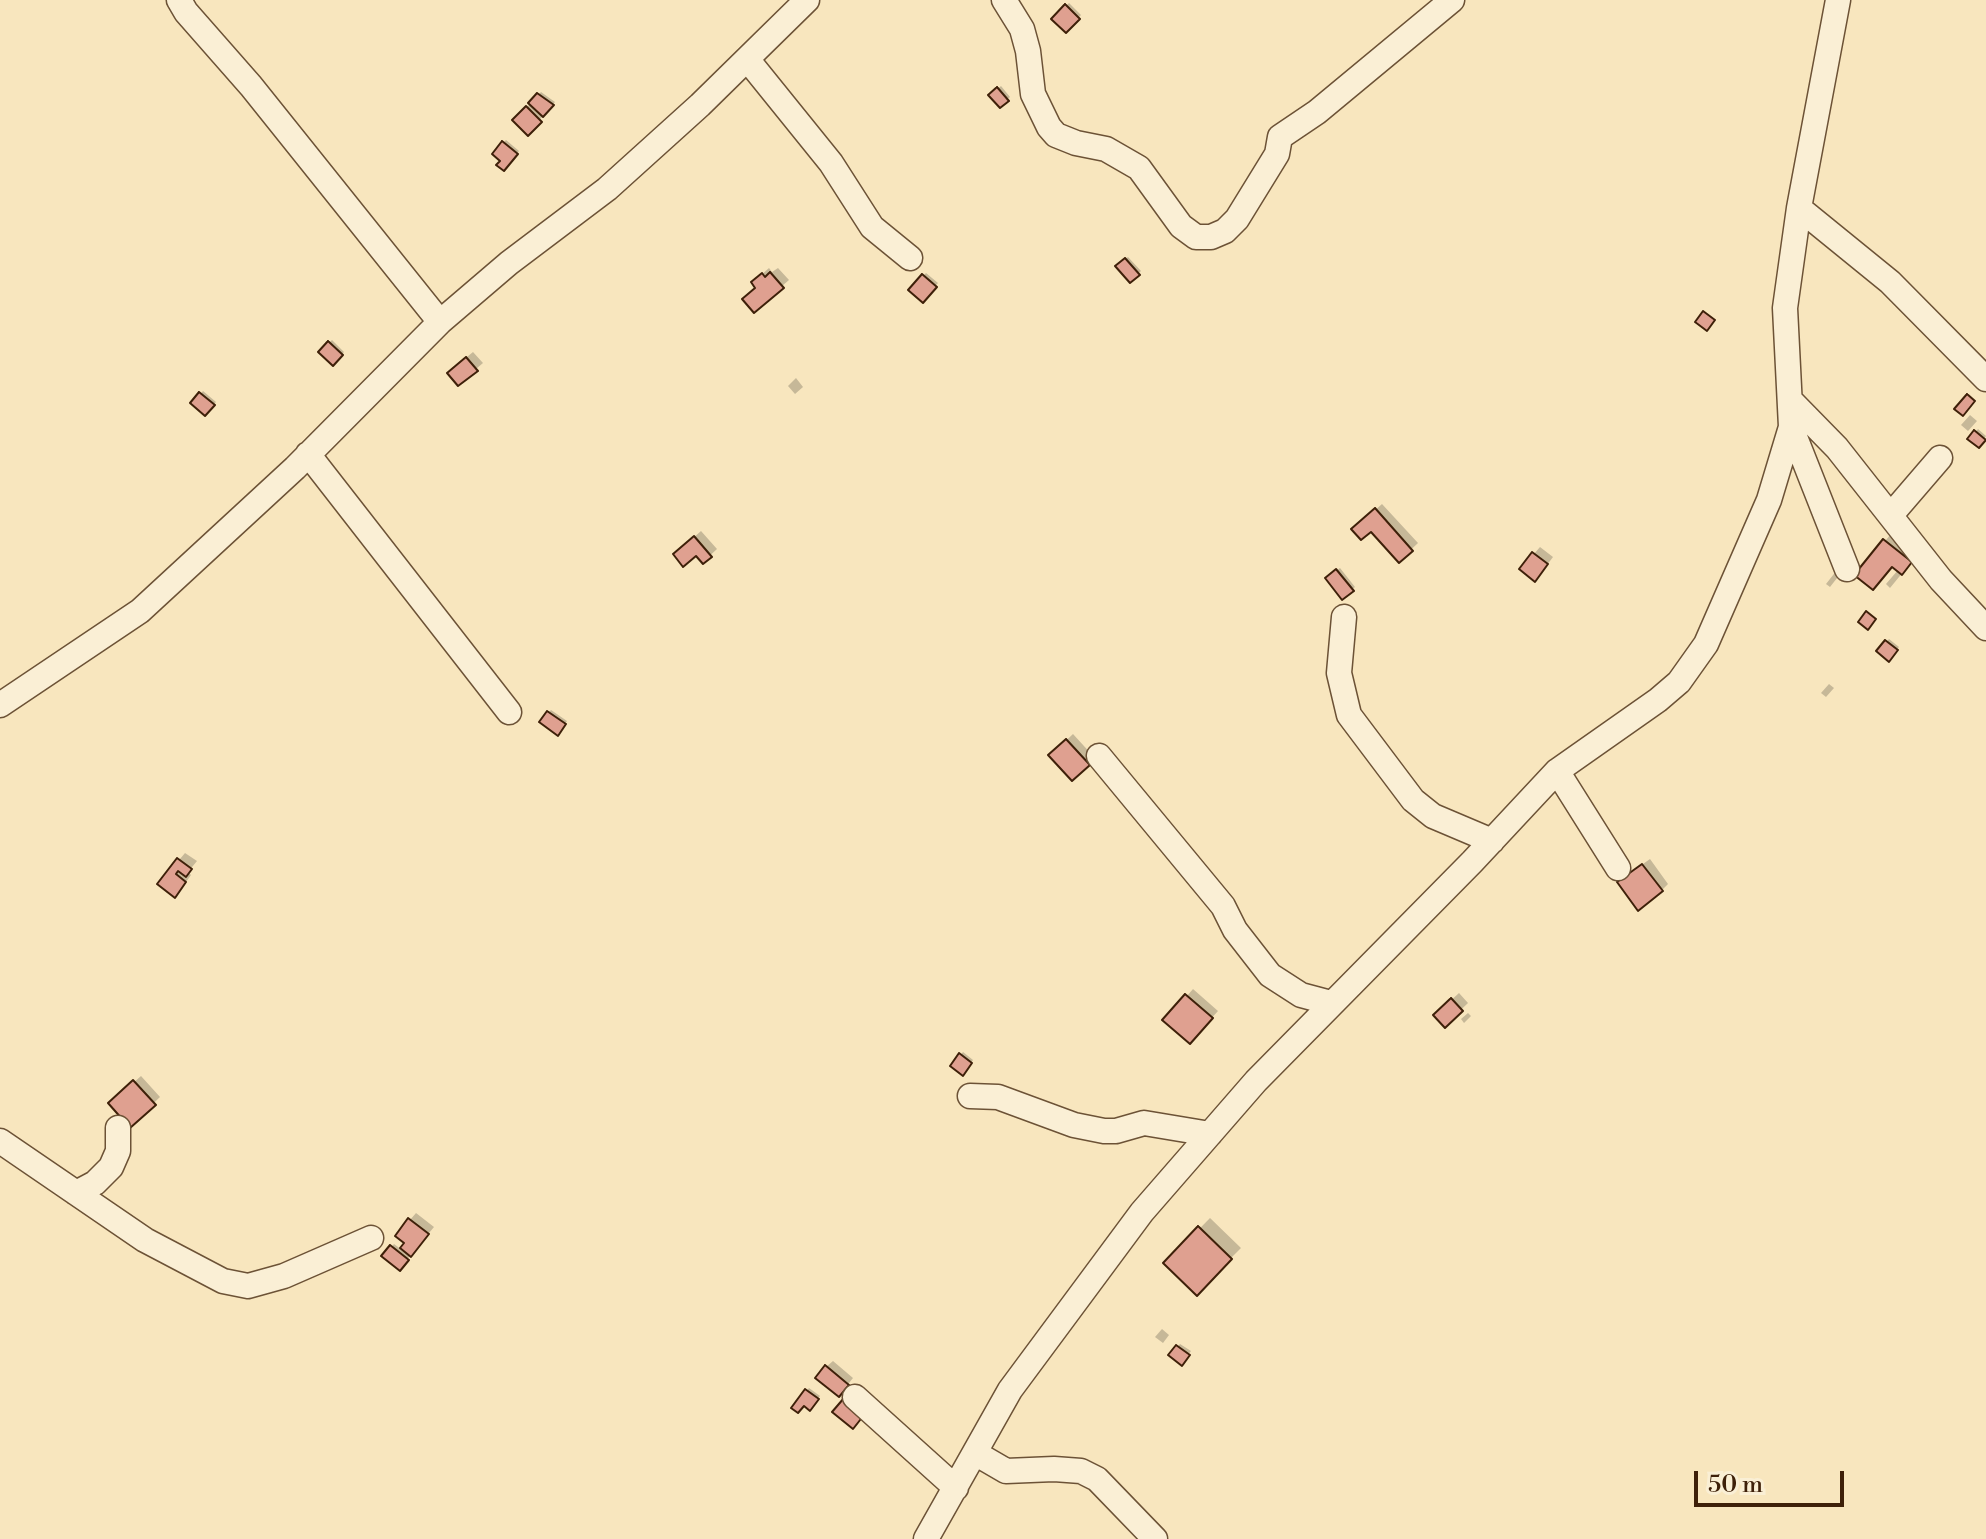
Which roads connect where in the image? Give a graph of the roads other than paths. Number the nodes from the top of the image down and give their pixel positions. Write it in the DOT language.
graph roads {
  1 [pos="179,0"];
  2 [pos="807,0"];
  3 [pos="1004,0"];
  4 [pos="1452,0"];
  5 [pos="1838,0"];
  6 [pos="747,59"];
  7 [pos="1799,208"];
  8 [pos="910,258"];
  9 [pos="440,322"];
  10 [pos="1986,379"];
  11 [pos="1790,400"];
  12 [pos="1791,427"];
  13 [pos="308,454"];
  14 [pos="1940,458"];
  15 [pos="1891,515"];
  16 [pos="1847,569"];
  17 [pos="1344,617"];
  18 [pos="1986,628"];
  19 [pos="0,705"];
  20 [pos="509,712"];
  21 [pos="1099,756"];
  22 [pos="1557,771"];
  23 [pos="1492,841"];
  24 [pos="1618,868"];
  25 [pos="1331,1003"];
  26 [pos="970,1096"];
  27 [pos="118,1128"];
  28 [pos="1210,1134"];
  29 [pos="0,1141"];
  30 [pos="76,1193"];
  31 [pos="371,1238"];
  32 [pos="855,1397"];
  33 [pos="975,1453"];
  34 [pos="956,1488"];
  35 [pos="926,1539"];
  36 [pos="1155,1539"];
  1 -- 9 [label="street"];
  2 -- 6 [label="street"];
  3 -- 4 [label="street"];
  5 -- 7 [label="street"];
  6 -- 8 [label="street"];
  6 -- 9 [label="street"];
  7 -- 10 [label="street"];
  7 -- 11 [label="street"];
  9 -- 13 [label="street"];
  11 -- 12 [label="street"];
  11 -- 15 [label="street"];
  12 -- 16 [label="street"];
  12 -- 22 [label="street"];
  13 -- 19 [label="street"];
  13 -- 20 [label="street"];
  14 -- 15 [label="street"];
  15 -- 18 [label="street"];
  17 -- 23 [label="street"];
  21 -- 25 [label="street"];
  22 -- 23 [label="street"];
  22 -- 24 [label="street"];
  23 -- 25 [label="street"];
  25 -- 28 [label="street"];
  26 -- 28 [label="street"];
  27 -- 30 [label="street"];
  28 -- 33 [label="street"];
  29 -- 30 [label="street"];
  30 -- 31 [label="street"];
  32 -- 34 [label="street"];
  33 -- 34 [label="street"];
  33 -- 36 [label="street"];
  34 -- 35 [label="street"];
}
